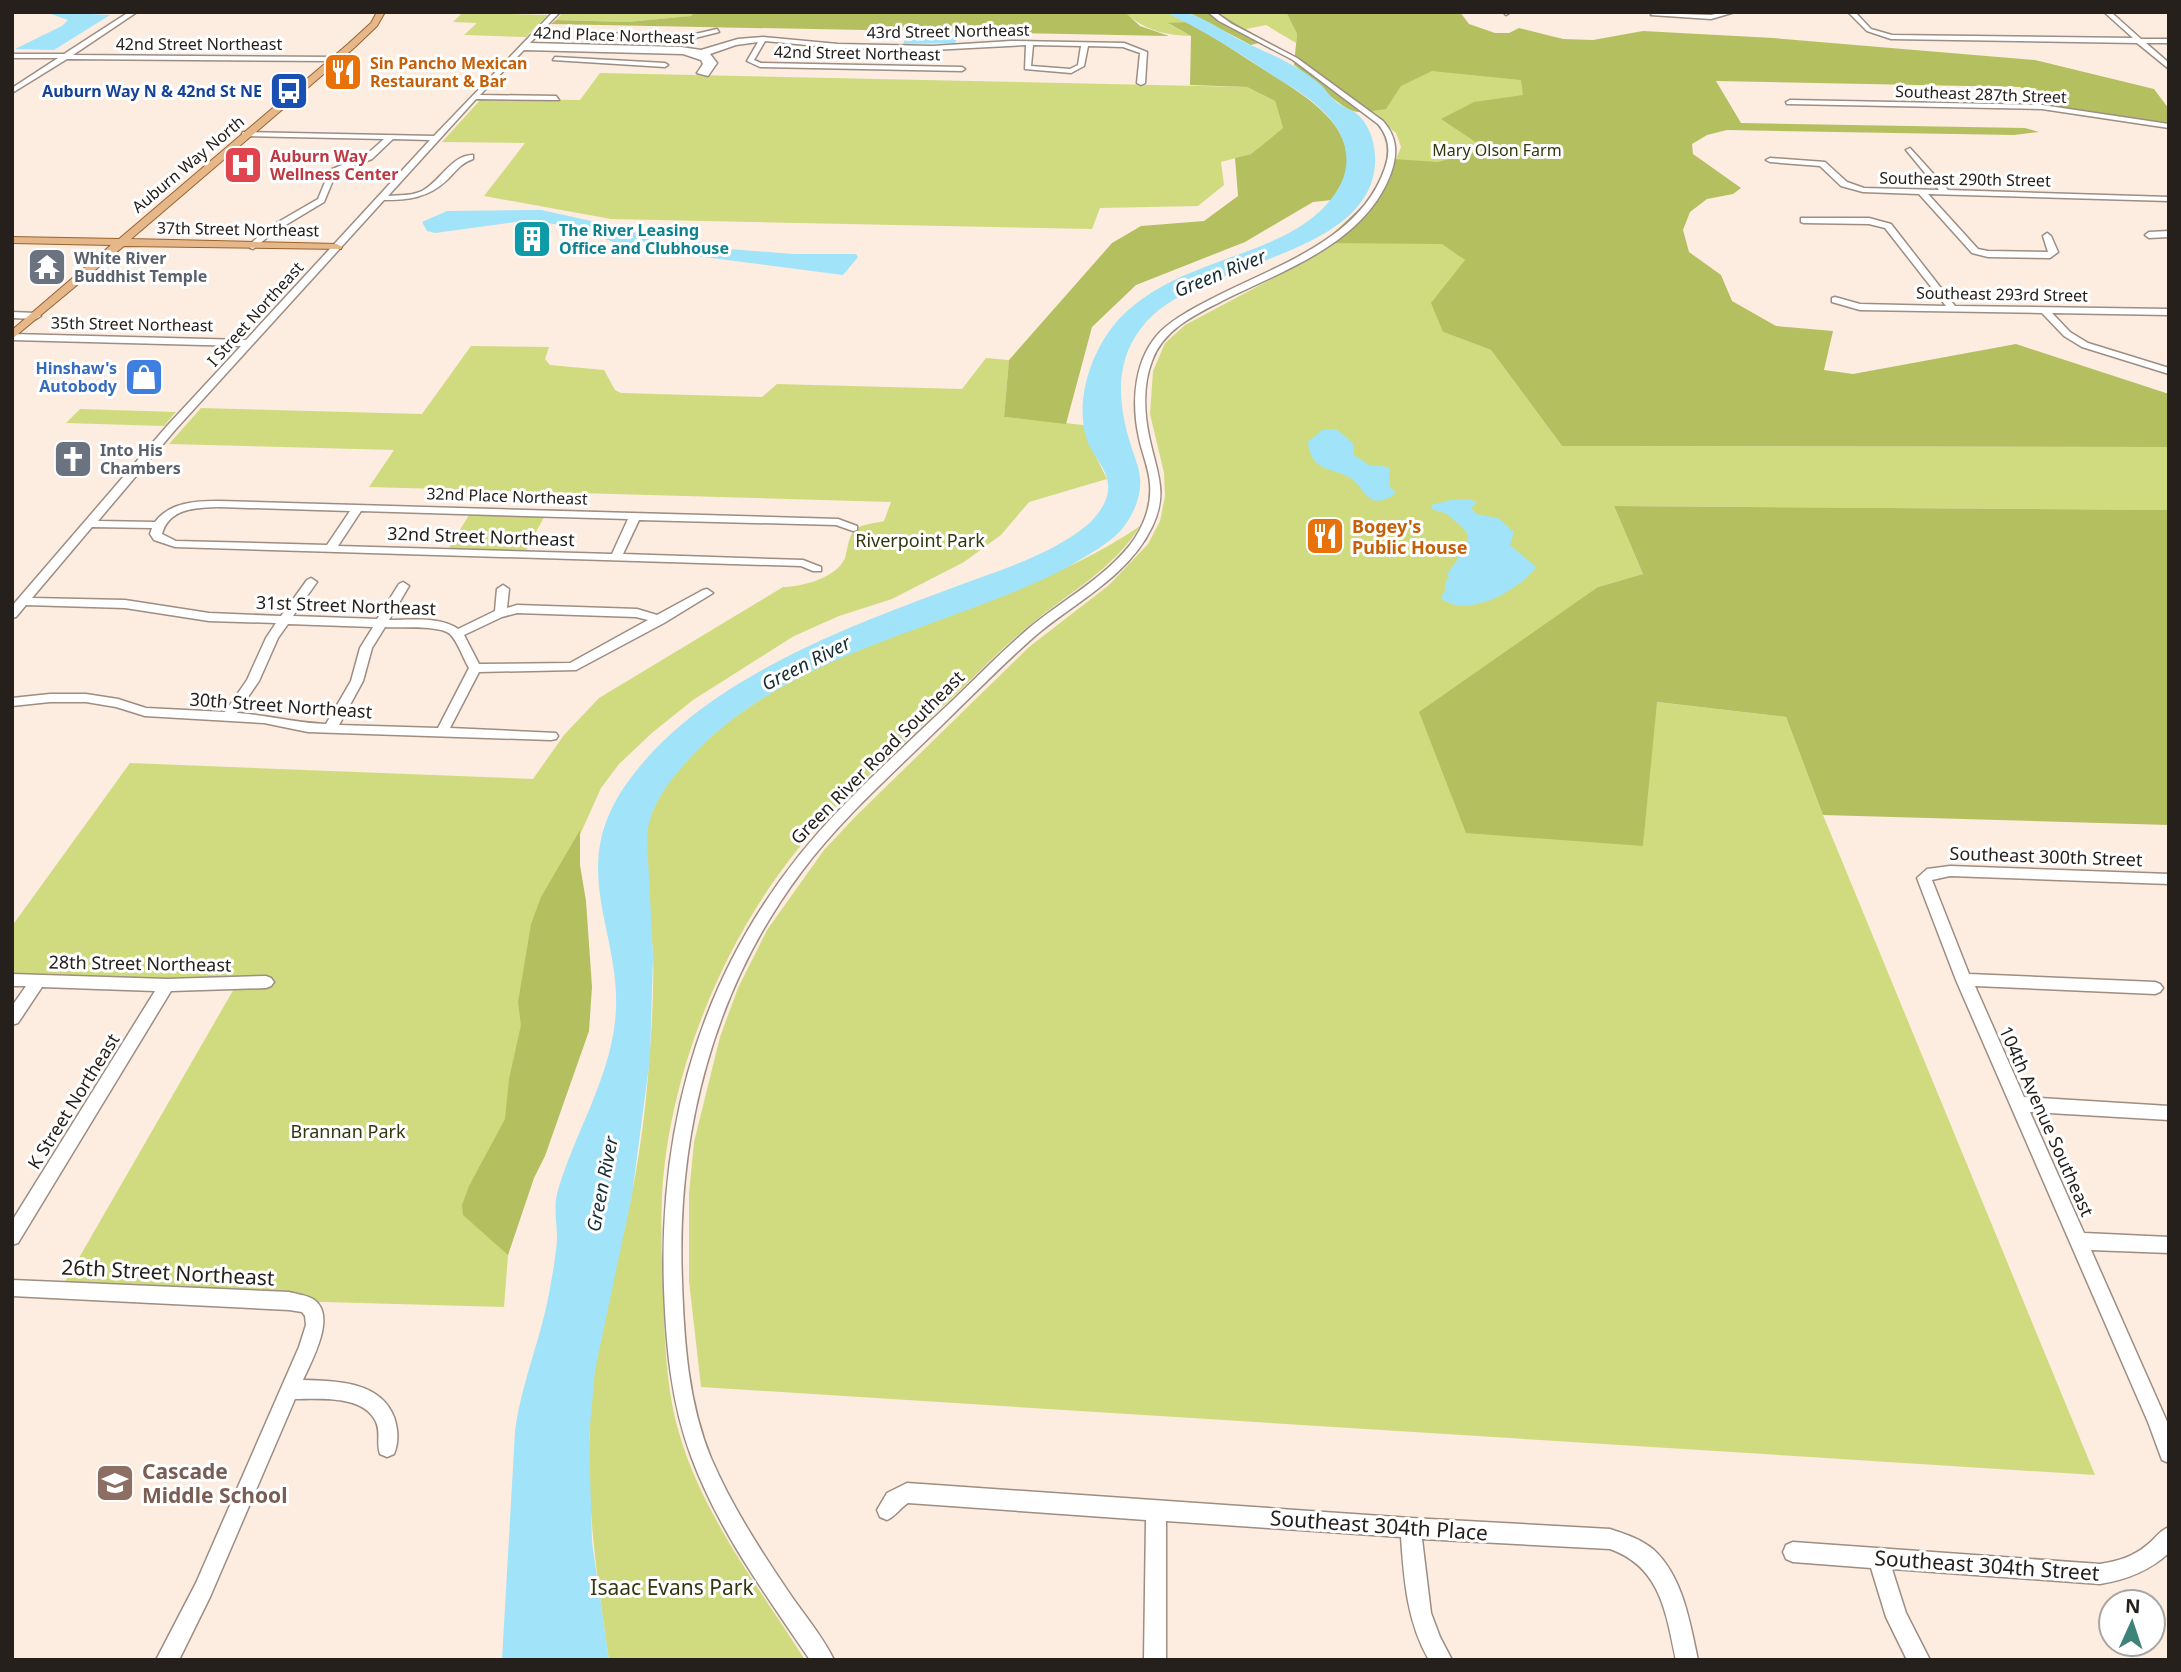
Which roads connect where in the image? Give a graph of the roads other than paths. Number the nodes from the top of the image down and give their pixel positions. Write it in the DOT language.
graph roads {
  1 [pos="134,12"];
  2 [pos="381,12"];
  3 [pos="557,12"];
  4 [pos="1211,12"];
  5 [pos="1732,12"];
  6 [pos="1852,12"];
  7 [pos="2107,12"];
  8 [pos="1654,15"];
  9 [pos="717,31"];
  10 [pos="587,35"];
  11 [pos="640,36"];
  12 [pos="763,39"];
  13 [pos="2139,40"];
  14 [pos="2169,41"];
  15 [pos="1030,44"];
  16 [pos="1085,45"];
  17 [pos="969,46"];
  18 [pos="523,47"];
  19 [pos="629,49"];
  20 [pos="699,54"];
  21 [pos="12,56"];
  22 [pos="64,57"];
  23 [pos="335,59"];
  24 [pos="555,59"];
  25 [pos="618,62"];
  26 [pos="664,65"];
  27 [pos="2169,67"];
  28 [pos="962,69"];
  29 [pos="959,79"];
  30 [pos="1141,83"];
  31 [pos="12,91"];
  32 [pos="474,97"];
  33 [pos="556,98"];
  34 [pos="1790,102"];
  35 [pos="2169,126"];
  36 [pos="246,134"];
  37 [pos="390,138"];
  38 [pos="435,138"];
  39 [pos="1910,150"];
  40 [pos="470,157"];
  41 [pos="1770,160"];
  42 [pos="1922,193"];
  43 [pos="1947,194"];
  44 [pos="382,198"];
  45 [pos="2169,199"];
  46 [pos="1804,220"];
  47 [pos="2169,234"];
  48 [pos="2149,235"];
  49 [pos="2047,236"];
  50 [pos="12,240"];
  51 [pos="121,242"];
  52 [pos="253,246"];
  53 [pos="337,247"];
  54 [pos="1835,300"];
  55 [pos="1953,309"];
  56 [pos="2046,312"];
  57 [pos="2169,312"];
  58 [pos="12,315"];
  59 [pos="36,316"];
  60 [pos="12,336"];
  61 [pos="250,343"];
  62 [pos="2169,371"];
  63 [pos="358,508"];
  64 [pos="635,516"];
  65 [pos="93,520"];
  66 [pos="161,522"];
  67 [pos="853,528"];
  68 [pos="330,549"];
  69 [pos="616,558"];
  70 [pos="817,569"];
  71 [pos="311,582"];
  72 [pos="403,586"];
  73 [pos="503,589"];
  74 [pos="708,593"];
  75 [pos="24,601"];
  76 [pos="501,612"];
  77 [pos="12,614"];
  78 [pos="285,620"];
  79 [pos="660,620"];
  80 [pos="381,623"];
  81 [pos="457,634"];
  82 [pos="475,667"];
  83 [pos="12,702"];
  84 [pos="228,717"];
  85 [pos="330,729"];
  86 [pos="442,732"];
  87 [pos="551,736"];
  88 [pos="1924,878"];
  89 [pos="2169,879"];
  90 [pos="1964,979"];
  91 [pos="12,981"];
  92 [pos="38,981"];
  93 [pos="266,982"];
  94 [pos="167,985"];
  95 [pos="2155,988"];
  96 [pos="12,1019"];
  97 [pos="2019,1104"];
  98 [pos="2169,1113"];
  99 [pos="12,1237"];
  100 [pos="2078,1241"];
  101 [pos="2169,1245"];
  102 [pos="12,1288"];
  103 [pos="290,1389"];
  104 [pos="387,1447"];
  105 [pos="2169,1453"];
  106 [pos="887,1510"];
  107 [pos="1156,1511"];
  108 [pos="1411,1528"];
  109 [pos="2169,1537"];
  110 [pos="1793,1552"];
  111 [pos="1878,1558"];
  112 [pos="167,1660"];
  113 [pos="823,1660"];
  114 [pos="1155,1660"];
  115 [pos="1441,1660"];
  116 [pos="1686,1660"];
  117 [pos="1919,1660"];
  1 -- 22 [label="street"];
  2 -- 23 [label="main road, Auburn Way North"];
  3 -- 18 [label="street, I Street Northeast"];
  4 -- 113 [label="street, Green River Road Southeast"];
  5 -- 8 [label="street"];
  6 -- 13 [label="street"];
  7 -- 13 [label="street"];
  9 -- 11 [label="street"];
  10 -- 11 [label="street"];
  11 -- 19 [label="street"];
  12 -- 17 [label="street, 43rd Street Northeast"];
  12 -- 20 [label="street, 43rd Street Northeast"];
  12 -- 28 [label="street, 42nd Street Northeast"];
  13 -- 14 [label="street"];
  13 -- 27 [label="street"];
  15 -- 16 [label="street, 43rd Street Northeast"];
  15 -- 16 [label="street"];
  15 -- 17 [label="street, 43rd Street Northeast"];
  16 -- 30 [label="street, 43rd Street Northeast"];
  17 -- 28 [label="street"];
  18 -- 19 [label="street, 42nd Place Northeast"];
  18 -- 32 [label="street, I Street Northeast"];
  19 -- 20 [label="street, 42nd Place Northeast"];
  19 -- 25 [label="street"];
  21 -- 22 [label="street, 42nd Street Northeast"];
  22 -- 23 [label="street, 42nd Street Northeast"];
  22 -- 31 [label="street"];
  23 -- 36 [label="main road, Auburn Way North"];
  24 -- 25 [label="street"];
  25 -- 26 [label="street"];
  28 -- 29 [label="street"];
  32 -- 33 [label="street"];
  32 -- 38 [label="street, I Street Northeast"];
  34 -- 35 [label="street, Southeast 287th Street"];
  36 -- 37 [label="street"];
  36 -- 51 [label="main road, Auburn Way North"];
  37 -- 38 [label="street"];
  37 -- 52 [label="street"];
  38 -- 44 [label="street, I Street Northeast"];
  39 -- 43 [label="street"];
  40 -- 44 [label="street"];
  41 -- 42 [label="street, Southeast 290th Street"];
  42 -- 43 [label="street, Southeast 290th Street"];
  42 -- 49 [label="street"];
  43 -- 45 [label="street, Southeast 290th Street"];
  44 -- 53 [label="street, I Street Northeast"];
  46 -- 55 [label="street"];
  47 -- 48 [label="street"];
  50 -- 51 [label="main road, 37th Street Northeast"];
  51 -- 52 [label="main road, 37th Street Northeast"];
  51 -- 59 [label="main road, Auburn Way North"];
  52 -- 53 [label="main road, 37th Street Northeast"];
  53 -- 61 [label="street, I Street Northeast"];
  54 -- 55 [label="street, Southeast 293rd Street"];
  55 -- 56 [label="street, Southeast 293rd Street"];
  56 -- 57 [label="street, Southeast 293rd Street"];
  56 -- 62 [label="street"];
  58 -- 59 [label="street, 35th Street Northeast"];
  59 -- 60 [label="main road, Auburn Way North"];
  60 -- 61 [label="street, 35th Street Northeast"];
  61 -- 65 [label="street, I Street Northeast"];
  63 -- 64 [label="street, 32nd Place Northeast"];
  63 -- 66 [label="street, 32nd Place Northeast"];
  63 -- 68 [label="street"];
  64 -- 67 [label="street, 32nd Place Northeast"];
  64 -- 69 [label="street"];
  65 -- 66 [label="street"];
  65 -- 75 [label="street, I Street Northeast"];
  66 -- 68 [label="street, 32nd Street Northeast"];
  68 -- 69 [label="street, 32nd Street Northeast"];
  69 -- 70 [label="street, 32nd Street Northeast"];
  71 -- 78 [label="street"];
  72 -- 80 [label="street"];
  73 -- 76 [label="street"];
  74 -- 79 [label="street"];
  75 -- 77 [label="street, I Street Northeast"];
  75 -- 78 [label="street, 31st Street Northeast"];
  76 -- 79 [label="street, 31st Street Northeast"];
  76 -- 81 [label="street, 31st Street Northeast"];
  78 -- 80 [label="street, 31st Street Northeast"];
  78 -- 84 [label="street"];
  79 -- 82 [label="street"];
  80 -- 81 [label="street, 31st Street Northeast"];
  80 -- 85 [label="street"];
  81 -- 82 [label="street"];
  82 -- 86 [label="street"];
  83 -- 84 [label="street, 30th Street Northeast"];
  84 -- 85 [label="street, 30th Street Northeast"];
  85 -- 86 [label="street, 30th Street Northeast"];
  86 -- 87 [label="street, 30th Street Northeast"];
  88 -- 89 [label="street, Southeast 300th Street"];
  88 -- 90 [label="street, 104th Avenue Southeast"];
  90 -- 95 [label="street"];
  90 -- 97 [label="street, 104th Avenue Southeast"];
  91 -- 92 [label="street, 28th Street Northeast"];
  92 -- 94 [label="street, 28th Street Northeast"];
  92 -- 96 [label="street"];
  93 -- 94 [label="street, 28th Street Northeast"];
  94 -- 99 [label="street, K Street Northeast"];
  97 -- 98 [label="street"];
  97 -- 100 [label="street, 104th Avenue Southeast"];
  100 -- 101 [label="street"];
  100 -- 105 [label="street, 104th Avenue Southeast"];
  102 -- 103 [label="street, 26th Street Northeast"];
  103 -- 104 [label="street"];
  103 -- 112 [label="street"];
  106 -- 107 [label="street, Southeast 304th Place"];
  107 -- 108 [label="street, Southeast 304th Place"];
  107 -- 114 [label="street"];
  108 -- 115 [label="street"];
  108 -- 116 [label="street, Southeast 304th Place"];
  109 -- 111 [label="street, Southeast 304th Street"];
  110 -- 111 [label="street, Southeast 304th Street"];
  111 -- 117 [label="street"];
}
